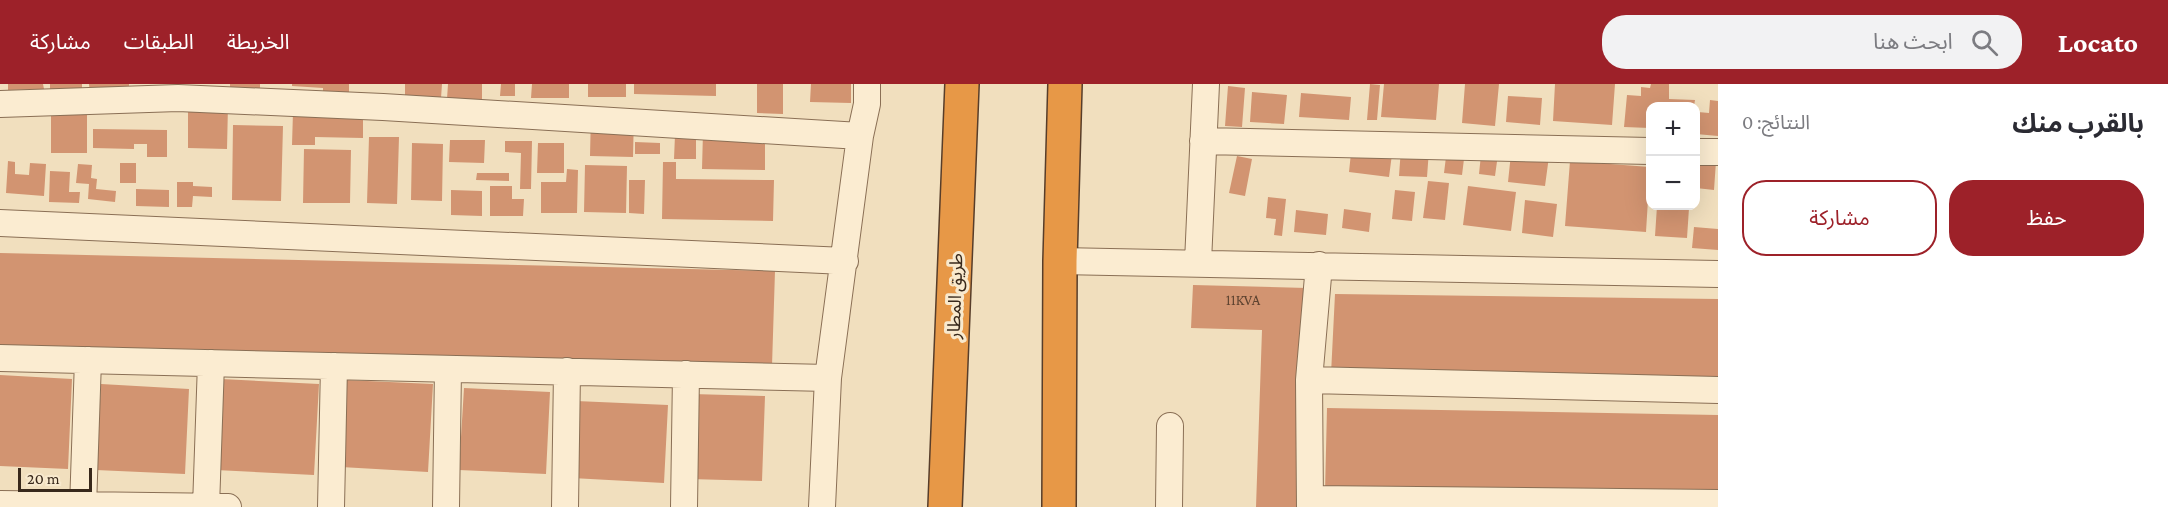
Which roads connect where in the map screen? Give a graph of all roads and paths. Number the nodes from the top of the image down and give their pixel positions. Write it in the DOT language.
graph roads {
  1 [pos="867,84"];
  2 [pos="962,84"];
  3 [pos="1065,84"];
  4 [pos="1206,84"];
  5 [pos="0,105"];
  6 [pos="860,136"];
  7 [pos="1203,141"];
  8 [pos="1646,151"];
  9 [pos="1700,152"];
  10 [pos="1718,152"];
  11 [pos="0,223"];
  12 [pos="845,261"];
  13 [pos="1060,261"];
  14 [pos="1198,262"];
  15 [pos="1319,265"];
  16 [pos="1718,274"];
  17 [pos="0,358"];
  18 [pos="88,360"];
  19 [pos="211,363"];
  20 [pos="334,366"];
  21 [pos="448,369"];
  22 [pos="567,371"];
  23 [pos="686,374"];
  24 [pos="828,378"];
  25 [pos="1310,380"];
  26 [pos="1718,390"];
  27 [pos="1170,426"];
  28 [pos="1310,503"];
  29 [pos="1718,503"];
  30 [pos="0,504"];
  31 [pos="83,506"];
  32 [pos="206,507"];
  33 [pos="228,507"];
  34 [pos="331,507"];
  35 [pos="446,507"];
  36 [pos="565,507"];
  37 [pos="684,507"];
  38 [pos="822,507"];
  39 [pos="945,507"];
  40 [pos="1059,507"];
  41 [pos="1169,507"];
  1 -- 6 [label="street"];
  2 -- 39 [label="highway, طريق المطار"];
  3 -- 13 [label="highway"];
  4 -- 7 [label="street"];
  5 -- 6 [label="street"];
  6 -- 12 [label="street"];
  7 -- 8 [label="street"];
  7 -- 14 [label="street"];
  9 -- 10 [label="street"];
  11 -- 12 [label="street"];
  12 -- 24 [label="street"];
  13 -- 14 [label="street"];
  13 -- 40 [label="highway"];
  14 -- 15 [label="street"];
  15 -- 16 [label="street"];
  15 -- 25 [label="street"];
  17 -- 18 [label="street"];
  18 -- 19 [label="street"];
  18 -- 31 [label="street"];
  19 -- 20 [label="street"];
  19 -- 32 [label="street"];
  20 -- 21 [label="street"];
  20 -- 34 [label="street"];
  21 -- 22 [label="street"];
  21 -- 35 [label="street"];
  22 -- 23 [label="street"];
  22 -- 36 [label="street"];
  23 -- 24 [label="street"];
  23 -- 37 [label="street"];
  24 -- 38 [label="street"];
  25 -- 26 [label="street"];
  25 -- 28 [label="street"];
  27 -- 41 [label="street"];
  28 -- 29 [label="street"];
  30 -- 31 [label="street"];
  31 -- 32 [label="street"];
  32 -- 33 [label="street"];
}
